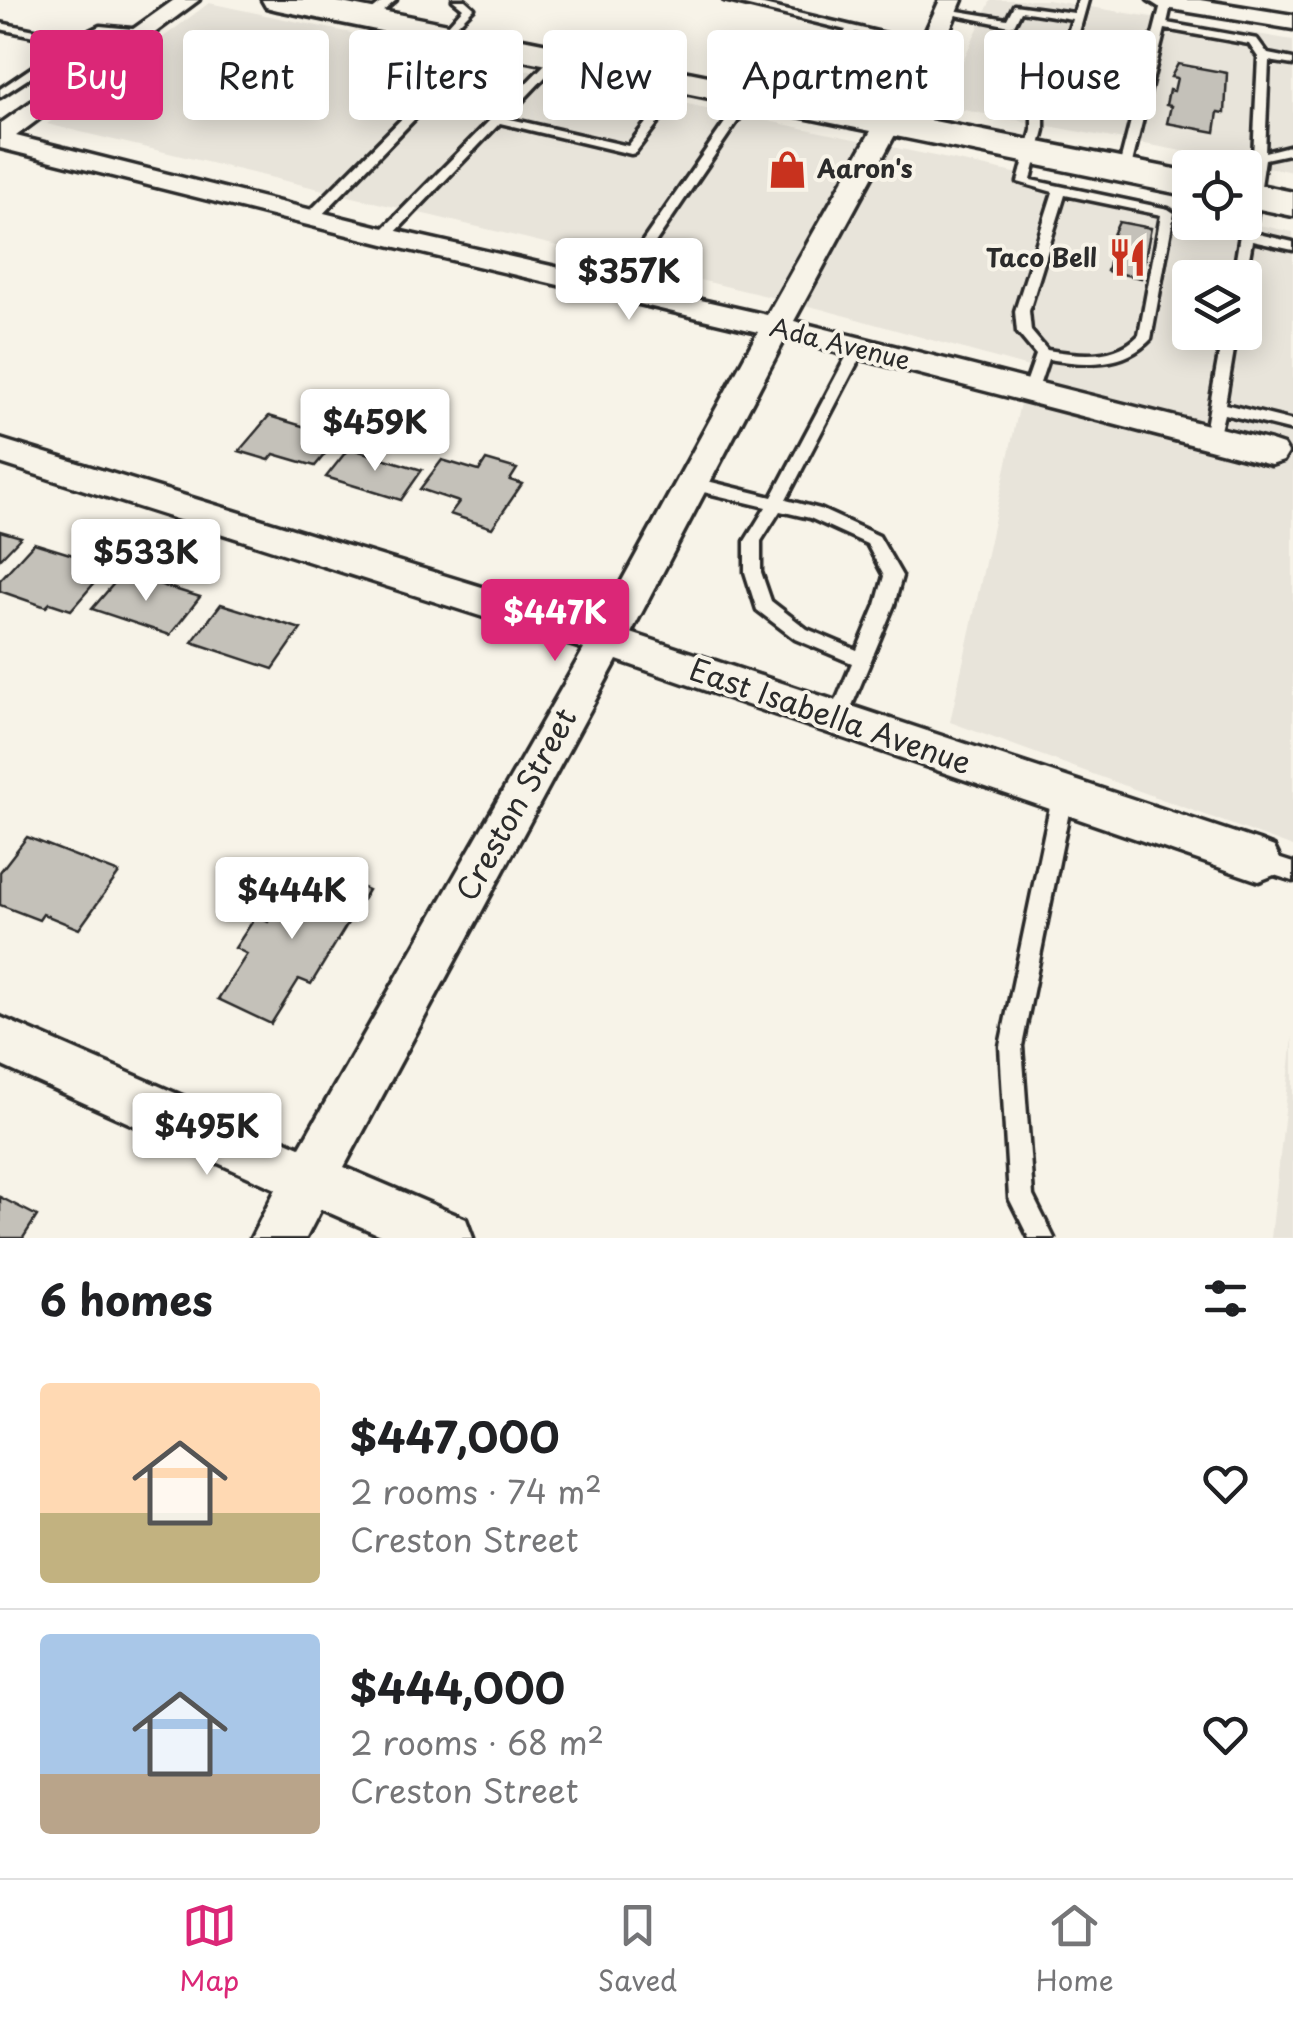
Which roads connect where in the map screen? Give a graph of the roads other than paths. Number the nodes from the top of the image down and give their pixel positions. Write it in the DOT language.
graph roads {
  1 [pos="188,0"];
  2 [pos="278,0"];
  3 [pos="729,0"];
  4 [pos="1083,0"];
  5 [pos="1159,0"];
  6 [pos="1166,1"];
  7 [pos="949,6"];
  8 [pos="380,9"];
  9 [pos="452,17"];
  10 [pos="1078,17"];
  11 [pos="1293,22"];
  12 [pos="1161,25"];
  13 [pos="0,26"];
  14 [pos="852,29"];
  15 [pos="146,30"];
  16 [pos="857,30"];
  17 [pos="938,30"];
  18 [pos="30,32"];
  19 [pos="1264,57"];
  20 [pos="1293,62"];
  21 [pos="543,72"];
  22 [pos="30,74"];
  23 [pos="523,93"];
  24 [pos="0,94"];
  25 [pos="30,116"];
  26 [pos="407,120"];
  27 [pos="496,120"];
  28 [pos="654,120"];
  29 [pos="732,120"];
  30 [pos="881,120"];
  31 [pos="886,121"];
  32 [pos="0,138"];
  33 [pos="1293,149"];
  34 [pos="1032,153"];
  35 [pos="1128,182"];
  36 [pos="1172,183"];
  37 [pos="1263,188"];
  38 [pos="1060,190"];
  39 [pos="311,218"];
  40 [pos="384,236"];
  41 [pos="1262,239"];
  42 [pos="1293,246"];
  43 [pos="616,290"];
  44 [pos="774,326"];
  45 [pos="858,348"];
  46 [pos="1227,350"];
  47 [pos="1043,354"];
  48 [pos="1030,392"];
  49 [pos="1217,406"];
  50 [pos="1293,426"];
  51 [pos="1212,438"];
  52 [pos="0,451"];
  53 [pos="1282,456"];
  54 [pos="691,483"];
  55 [pos="778,503"];
  56 [pos="608,641"];
  57 [pos="862,660"];
  58 [pos="837,720"];
  59 [pos="1062,797"];
  60 [pos="1276,867"];
  61 [pos="0,1041"];
  62 [pos="310,1180"];
  63 [pos="277,1238"];
  64 [pos="447,1238"];
  65 [pos="1042,1238"];
  1 -- 15 [label="street"];
  2 -- 8 [label="main road"];
  3 -- 14 [label="lane"];
  4 -- 10 [label="lane"];
  5 -- 6 [label="street"];
  6 -- 11 [label="street"];
  6 -- 12 [label="lane"];
  7 -- 10 [label="lane"];
  7 -- 17 [label="street, Creston Street"];
  8 -- 9 [label="main road"];
  10 -- 34 [label="lane"];
  12 -- 19 [label="lane"];
  12 -- 35 [label="lane"];
  13 -- 18 [label="lane"];
  14 -- 16 [label="lane"];
  19 -- 20 [label="lane"];
  19 -- 37 [label="lane"];
  21 -- 23 [label="lane"];
  22 -- 24 [label="lane"];
  25 -- 32 [label="street"];
  26 -- 39 [label="lane"];
  27 -- 28 [label="lane"];
  27 -- 40 [label="lane"];
  29 -- 43 [label="lane"];
  30 -- 31 [label="main road"];
  31 -- 34 [label="main road"];
  31 -- 44 [label="street, Creston Street"];
  32 -- 39 [label="street, Ada Avenue"];
  33 -- 37 [label="lane"];
  34 -- 35 [label="main road"];
  34 -- 38 [label="lane"];
  35 -- 36 [label="main road"];
  35 -- 38 [label="lane"];
  35 -- 47 [label="lane"];
  38 -- 47 [label="lane"];
  39 -- 40 [label="street, Ada Avenue"];
  40 -- 43 [label="street, Ada Avenue"];
  41 -- 42 [label="lane"];
  43 -- 44 [label="street, Ada Avenue"];
  44 -- 45 [label="street, Ada Avenue"];
  44 -- 54 [label="street, Creston Street"];
  45 -- 48 [label="street, Ada Avenue"];
  45 -- 55 [label="lane"];
  46 -- 49 [label="lane"];
  47 -- 48 [label="lane"];
  48 -- 51 [label="street, Ada Avenue"];
  49 -- 50 [label="lane"];
  49 -- 51 [label="lane"];
  51 -- 53 [label="street, Ada Avenue"];
  52 -- 56 [label="street, East Isabella Avenue"];
  54 -- 55 [label="lane"];
  54 -- 56 [label="street, Creston Street"];
  55 -- 57 [label="lane"];
  55 -- 57 [label="lane"];
  56 -- 58 [label="street, East Isabella Avenue"];
  56 -- 62 [label="street, Creston Street"];
  57 -- 58 [label="lane"];
  58 -- 59 [label="street, East Isabella Avenue"];
  59 -- 60 [label="street, East Isabella Avenue"];
  59 -- 65 [label="lane"];
  61 -- 62 [label="street"];
  62 -- 63 [label="street, Creston Street"];
  62 -- 64 [label="street"];
}
